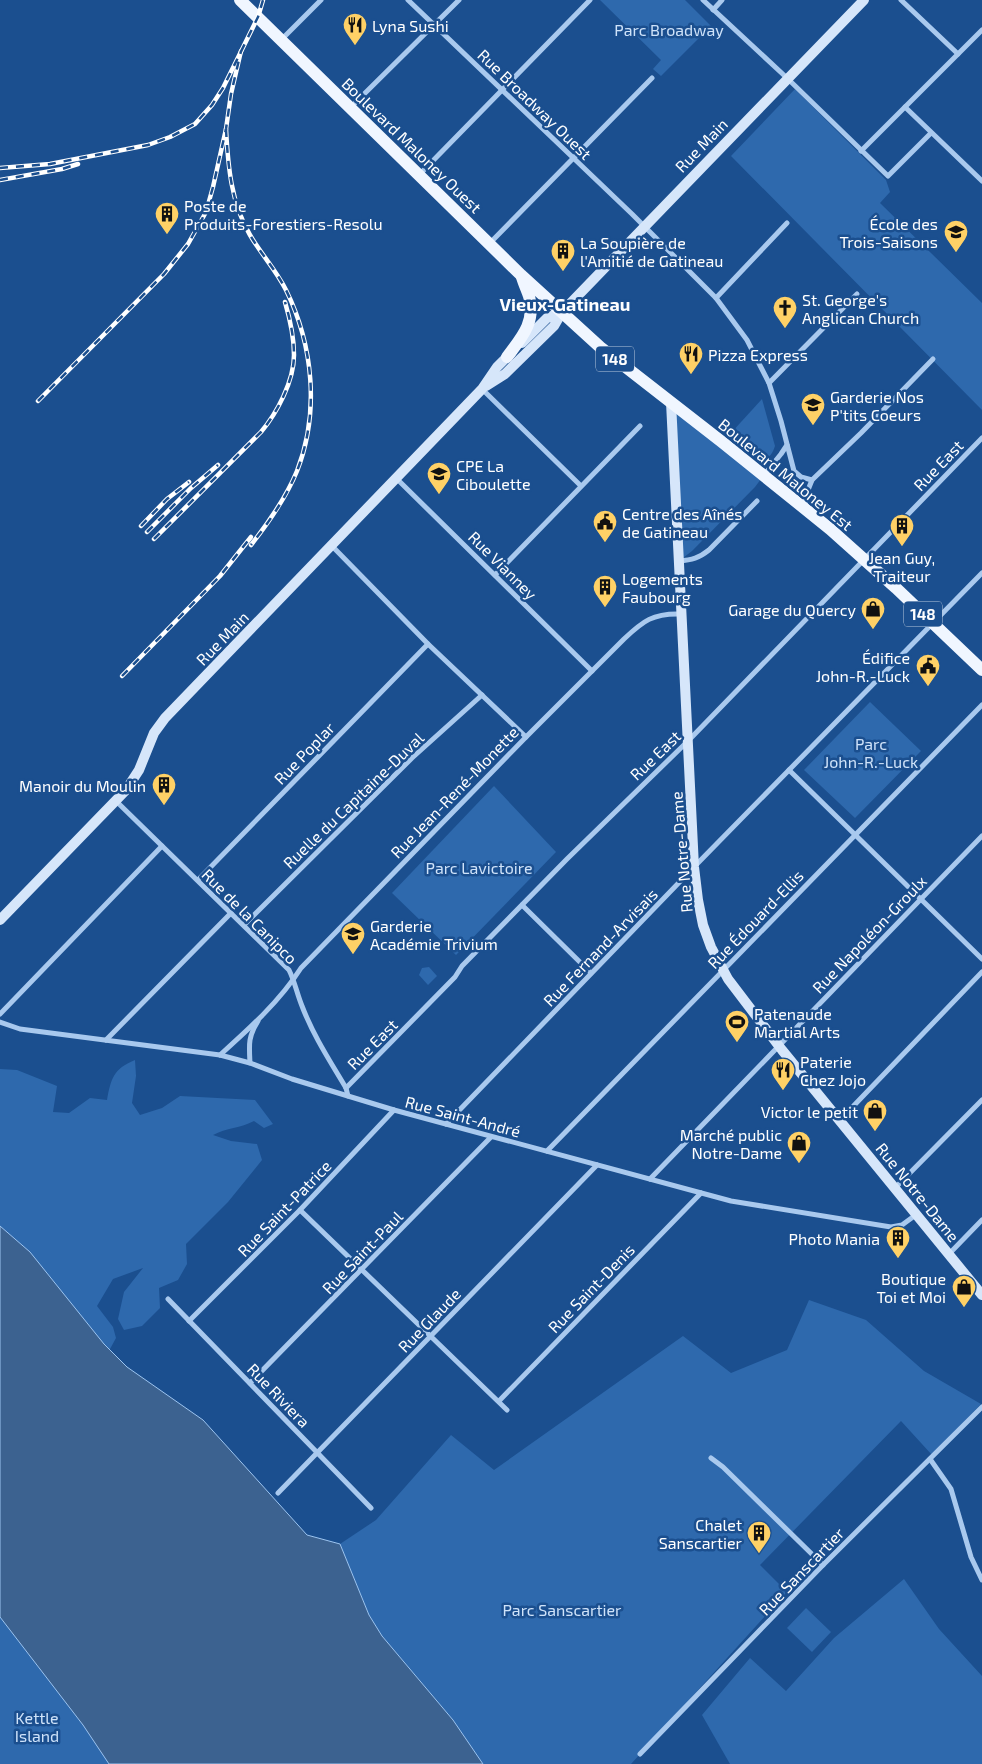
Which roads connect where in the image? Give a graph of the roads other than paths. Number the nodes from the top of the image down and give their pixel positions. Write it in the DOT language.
graph roads {
  1 [pos="240,0"];
  2 [pos="321,0"];
  3 [pos="408,0"];
  4 [pos="459,0"];
  5 [pos="590,0"];
  6 [pos="703,0"];
  7 [pos="722,0"];
  8 [pos="864,0"];
  9 [pos="901,0"];
  10 [pos="713,10"];
  11 [pos="435,25"];
  12 [pos="982,30"];
  13 [pos="282,40"];
  14 [pos="958,54"];
  15 [pos="652,78"];
  16 [pos="787,78"];
  17 [pos="502,89"];
  18 [pos="905,106"];
  19 [pos="351,108"];
  20 [pos="931,133"];
  21 [pos="861,151"];
  22 [pos="575,158"];
  23 [pos="419,175"];
  24 [pos="981,177"];
  25 [pos="787,223"];
  26 [pos="644,226"];
  27 [pos="489,244"];
  28 [pos="521,275"];
  29 [pos="857,294"];
  30 [pos="716,298"];
  31 [pos="562,312"];
  32 [pos="507,357"];
  33 [pos="933,359"];
  34 [pos="769,383"];
  35 [pos="482,389"];
  36 [pos="671,402"];
  37 [pos="640,426"];
  38 [pos="982,438"];
  39 [pos="787,444"];
  40 [pos="764,475"];
  41 [pos="396,478"];
  42 [pos="812,480"];
  43 [pos="581,486"];
  44 [pos="757,501"];
  45 [pos="805,508"];
  46 [pos="332,546"];
  47 [pos="864,558"];
  48 [pos="679,561"];
  49 [pos="982,574"];
  50 [pos="495,575"];
  51 [pos="681,614"];
  52 [pos="933,623"];
  53 [pos="428,644"];
  54 [pos="982,670"];
  55 [pos="592,671"];
  56 [pos="482,695"];
  57 [pos="982,705"];
  58 [pos="526,737"];
  59 [pos="689,740"];
  60 [pos="789,770"];
  61 [pos="116,801"];
  62 [pos="855,835"];
  63 [pos="982,836"];
  64 [pos="162,846"];
  65 [pos="694,867"];
  66 [pos="198,880"];
  67 [pos="921,899"];
  68 [pos="522,905"];
  69 [pos="231,913"];
  70 [pos="0,920"];
  71 [pos="244,925"];
  72 [pos="982,959"];
  73 [pos="722,970"];
  74 [pos="982,972"];
  75 [pos="592,973"];
  76 [pos="294,979"];
  77 [pos="0,1014"];
  78 [pos="262,1014"];
  79 [pos="0,1022"];
  80 [pos="106,1040"];
  81 [pos="778,1044"];
  82 [pos="220,1055"];
  83 [pos="250,1063"];
  84 [pos="346,1088"];
  85 [pos="348,1096"];
  86 [pos="982,1100"];
  87 [pos="394,1110"];
  88 [pos="840,1120"];
  89 [pos="446,1124"];
  90 [pos="491,1137"];
  91 [pos="547,1151"];
  92 [pos="597,1165"];
  93 [pos="650,1179"];
  94 [pos="896,1188"];
  95 [pos="701,1193"];
  96 [pos="300,1210"];
  97 [pos="917,1214"];
  98 [pos="982,1220"];
  99 [pos="949,1254"];
  100 [pos="362,1270"];
  101 [pos="982,1295"];
  102 [pos="168,1299"];
  103 [pos="190,1321"];
  104 [pos="430,1336"];
  105 [pos="250,1383"];
  106 [pos="499,1401"];
  107 [pos="982,1407"];
  108 [pos="508,1410"];
  109 [pos="318,1453"];
  110 [pos="711,1458"];
  111 [pos="930,1459"];
  112 [pos="278,1494"];
  113 [pos="372,1508"];
  114 [pos="823,1566"];
  115 [pos="982,1580"];
  116 [pos="640,1754"];
  1 -- 13 [label="main road, Boulevard Maloney Ouest / 148"];
  2 -- 13 [label="street"];
  3 -- 11 [label="street, Rue Broadway Ouest"];
  4 -- 11 [label="street"];
  5 -- 17 [label="street"];
  6 -- 10 [label="street"];
  7 -- 10 [label="street"];
  8 -- 16 [label="street, Rue Main"];
  9 -- 14 [label="street"];
  10 -- 16 [label="street"];
  11 -- 17 [label="street, Rue Broadway Ouest"];
  11 -- 19 [label="street"];
  12 -- 14 [label="street"];
  13 -- 19 [label="main road, Boulevard Maloney Ouest / 148"];
  14 -- 18 [label="street"];
  15 -- 22 [label="street"];
  16 -- 21 [label="street"];
  16 -- 26 [label="street, Rue Main"];
  17 -- 22 [label="street, Rue Broadway Ouest"];
  17 -- 23 [label="street"];
  18 -- 20 [label="street"];
  18 -- 21 [label="street"];
  19 -- 23 [label="main road, Boulevard Maloney Ouest / 148"];
  20 -- 21 [label="street"];
  20 -- 24 [label="street"];
  22 -- 26 [label="street, Rue Broadway Ouest"];
  22 -- 27 [label="street"];
  23 -- 27 [label="main road, Boulevard Maloney Ouest / 148"];
  25 -- 30 [label="street"];
  26 -- 30 [label="street, Rue Broadway Ouest"];
  26 -- 31 [label="street, Rue Main"];
  27 -- 28 [label="main road, Boulevard Maloney Ouest / 148"];
  28 -- 31 [label="main road, Boulevard Maloney Ouest / 148"];
  28 -- 32 [label="main road"];
  29 -- 34 [label="street"];
  30 -- 34 [label="street, Rue Broadway Ouest"];
  31 -- 32 [label="street, Rue Main"];
  31 -- 35 [label="street, Rue Main"];
  31 -- 36 [label="main road, Boulevard Maloney Est / 148"];
  32 -- 35 [label="street, Rue Main"];
  33 -- 42 [label="street"];
  34 -- 39 [label="street, Rue Broadway Ouest"];
  35 -- 41 [label="street, Rue Main"];
  35 -- 43 [label="street"];
  36 -- 40 [label="main road, Boulevard Maloney Est / 148"];
  36 -- 48 [label="street, Rue Notre-Dame"];
  37 -- 43 [label="street"];
  38 -- 47 [label="street, Rue East"];
  39 -- 40 [label="street"];
  39 -- 42 [label="street, Rue Broadway Ouest"];
  40 -- 45 [label="main road, Boulevard Maloney Est / 148"];
  41 -- 46 [label="street, Rue Main"];
  41 -- 50 [label="street, Rue Vianney"];
  42 -- 45 [label="street"];
  43 -- 50 [label="street"];
  44 -- 48 [label="street"];
  45 -- 47 [label="main road, Boulevard Maloney Est / 148"];
  46 -- 53 [label="street"];
  46 -- 61 [label="street, Rue Main"];
  47 -- 52 [label="main road, Boulevard Maloney Est / 148"];
  47 -- 59 [label="street, Rue East"];
  48 -- 51 [label="street, Rue Notre-Dame"];
  49 -- 52 [label="street, Rue Fernand-Arvisais"];
  50 -- 55 [label="street, Rue Vianney"];
  51 -- 55 [label="street, Rue Jean-René-Monette"];
  51 -- 59 [label="street, Rue Notre-Dame"];
  52 -- 54 [label="main road, Boulevard Maloney Est / 148"];
  52 -- 60 [label="street, Rue Fernand-Arvisais"];
  53 -- 56 [label="street"];
  53 -- 66 [label="street, Rue Poplar"];
  55 -- 58 [label="street, Rue Jean-René-Monette"];
  56 -- 58 [label="street"];
  56 -- 71 [label="street, Ruelle du Capitaine-Duval"];
  57 -- 62 [label="street, Rue Édouard-Ellis"];
  58 -- 76 [label="street, Rue Jean-René-Monette"];
  59 -- 65 [label="street, Rue Notre-Dame"];
  59 -- 68 [label="street, Rue East"];
  60 -- 62 [label="street"];
  60 -- 65 [label="street, Rue Fernand-Arvisais"];
  61 -- 64 [label="street, Rue de la Canipco"];
  61 -- 70 [label="street, Rue Main"];
  62 -- 67 [label="street"];
  62 -- 73 [label="street, Rue Édouard-Ellis"];
  63 -- 67 [label="street, Rue Napoléon-Groulx"];
  64 -- 66 [label="street, Rue de la Canipco"];
  64 -- 77 [label="street"];
  65 -- 73 [label="street, Rue Notre-Dame"];
  65 -- 75 [label="street, Rue Fernand-Arvisais"];
  66 -- 69 [label="street, Rue de la Canipco"];
  67 -- 72 [label="street"];
  67 -- 81 [label="street, Rue Napoléon-Groulx"];
  68 -- 75 [label="street"];
  68 -- 84 [label="street, Rue East"];
  69 -- 71 [label="street, Rue de la Canipco"];
  69 -- 80 [label="street"];
  71 -- 76 [label="street, Rue de la Canipco"];
  73 -- 81 [label="street, Rue Notre-Dame"];
  73 -- 91 [label="street, Rue Édouard-Ellis"];
  74 -- 88 [label="street"];
  75 -- 89 [label="street, Rue Fernand-Arvisais"];
  76 -- 78 [label="street, Rue Jean-René-Monette"];
  76 -- 84 [label="street, Rue de la Canipco"];
  78 -- 82 [label="street, Rue Jean-René-Monette"];
  78 -- 83 [label="street, Rue Jean-René-Monette"];
  79 -- 80 [label="street, Rue Saint-André"];
  80 -- 82 [label="street, Rue Saint-André"];
  81 -- 88 [label="street, Rue Notre-Dame"];
  81 -- 93 [label="street, Rue Napoléon-Groulx"];
  82 -- 83 [label="street, Rue Saint-André"];
  83 -- 85 [label="street, Rue Saint-André"];
  84 -- 85 [label="street, Rue de la Canipco"];
  85 -- 87 [label="street, Rue Saint-André"];
  86 -- 94 [label="street"];
  87 -- 89 [label="street, Rue Saint-André"];
  87 -- 96 [label="street, Rue Saint-Patrice"];
  88 -- 94 [label="street, Rue Notre-Dame"];
  89 -- 90 [label="street, Rue Saint-André"];
  90 -- 91 [label="street, Rue Saint-André"];
  90 -- 100 [label="street, Rue Saint-Paul"];
  91 -- 92 [label="street, Rue Saint-André"];
  92 -- 93 [label="street, Rue Saint-André"];
  92 -- 104 [label="street, Rue Glaude"];
  93 -- 95 [label="street, Rue Saint-André"];
  94 -- 97 [label="street, Rue Notre-Dame"];
  95 -- 97 [label="street, Rue Saint-André"];
  95 -- 106 [label="street, Rue Saint-Denis"];
  96 -- 100 [label="street"];
  96 -- 103 [label="street, Rue Saint-Patrice"];
  97 -- 99 [label="street, Rue Notre-Dame"];
  98 -- 99 [label="street"];
  99 -- 101 [label="street, Rue Notre-Dame"];
  100 -- 104 [label="street"];
  100 -- 105 [label="street, Rue Saint-Paul"];
  102 -- 103 [label="street, Rue Riviera"];
  103 -- 105 [label="street, Rue Riviera"];
  104 -- 106 [label="street"];
  104 -- 109 [label="street, Rue Glaude"];
  105 -- 109 [label="street, Rue Riviera"];
  106 -- 108 [label="street"];
  107 -- 111 [label="street, Rue Sanscartier"];
  109 -- 112 [label="street, Rue Glaude"];
  109 -- 113 [label="street, Rue Riviera"];
  110 -- 114 [label="street"];
  111 -- 114 [label="street, Rue Sanscartier"];
  111 -- 115 [label="street"];
  114 -- 116 [label="street, Rue Sanscartier"];
}
